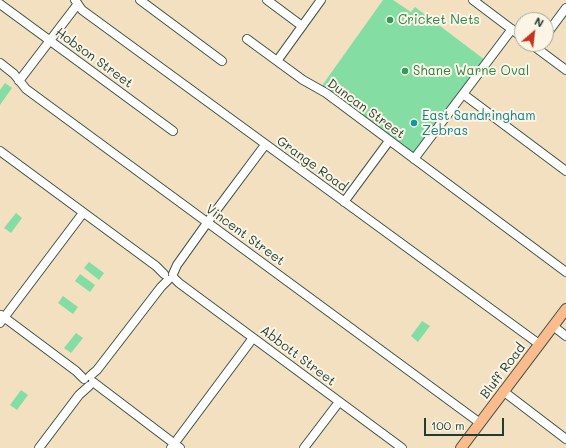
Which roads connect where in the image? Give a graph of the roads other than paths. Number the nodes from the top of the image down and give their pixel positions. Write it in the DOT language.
graph roads {
  1 [pos="140,0"];
  2 [pos="267,0"];
  3 [pos="321,0"];
  4 [pos="475,1"];
  5 [pos="76,2"];
  6 [pos="0,4"];
  7 [pos="566,8"];
  8 [pos="554,24"];
  9 [pos="302,26"];
  10 [pos="512,29"];
  11 [pos="247,39"];
  12 [pos="49,40"];
  13 [pos="544,52"];
  14 [pos="222,61"];
  15 [pos="277,61"];
  16 [pos="0,63"];
  17 [pos="566,70"];
  18 [pos="19,81"];
  19 [pos="463,94"];
  20 [pos="173,131"];
  21 [pos="389,140"];
  22 [pos="265,145"];
  23 [pos="1,154"];
  24 [pos="414,159"];
  25 [pos="566,171"];
  26 [pos="344,202"];
  27 [pos="83,213"];
  28 [pos="208,223"];
  29 [pos="566,272"];
  30 [pos="169,276"];
  31 [pos="566,309"];
  32 [pos="1,319"];
  33 [pos="553,326"];
  34 [pos="566,336"];
  35 [pos="253,338"];
  36 [pos="539,344"];
  37 [pos="89,381"];
  38 [pos="503,391"];
  39 [pos="339,402"];
  40 [pos="480,422"];
  41 [pos="566,439"];
  42 [pos="175,446"];
  43 [pos="39,448"];
  44 [pos="304,448"];
  45 [pos="402,448"];
  46 [pos="461,448"];
  1 -- 14 [label="street"];
  2 -- 9 [label="street"];
  3 -- 9 [label="street"];
  4 -- 10 [label="street"];
  5 -- 12 [label="street"];
  5 -- 22 [label="street, Grange Road"];
  6 -- 12 [label="street, Hobson Street"];
  7 -- 8 [label="street"];
  9 -- 15 [label="street"];
  10 -- 19 [label="street"];
  11 -- 15 [label="street, Duncan Street"];
  12 -- 18 [label="street"];
  12 -- 20 [label="street, Hobson Street"];
  13 -- 17 [label="street"];
  15 -- 21 [label="street, Duncan Street"];
  16 -- 18 [label="street, Vincent Street"];
  18 -- 28 [label="street, Vincent Street"];
  19 -- 24 [label="street"];
  19 -- 25 [label="street"];
  21 -- 24 [label="street, Duncan Street"];
  21 -- 26 [label="street"];
  22 -- 26 [label="street, Grange Road"];
  22 -- 28 [label="street"];
  23 -- 27 [label="street, Abbott Street"];
  24 -- 29 [label="street, Duncan Street"];
  26 -- 36 [label="street, Grange Road"];
  27 -- 30 [label="street, Abbott Street"];
  27 -- 32 [label="street"];
  28 -- 30 [label="street"];
  28 -- 40 [label="street, Vincent Street"];
  30 -- 35 [label="street, Abbott Street"];
  30 -- 37 [label="street"];
  31 -- 33 [label="main road, Bluff Road"];
  32 -- 37 [label="street"];
  33 -- 34 [label="street"];
  33 -- 36 [label="main road, Bluff Road"];
  35 -- 39 [label="street, Abbott Street"];
  35 -- 42 [label="street"];
  36 -- 38 [label="main road, Bluff Road"];
  37 -- 42 [label="street"];
  37 -- 43 [label="street"];
  38 -- 40 [label="main road, Bluff Road"];
  38 -- 41 [label="street"];
  39 -- 44 [label="street"];
  39 -- 45 [label="street, Abbott Street"];
  40 -- 46 [label="main road, Bluff Road"];
}
